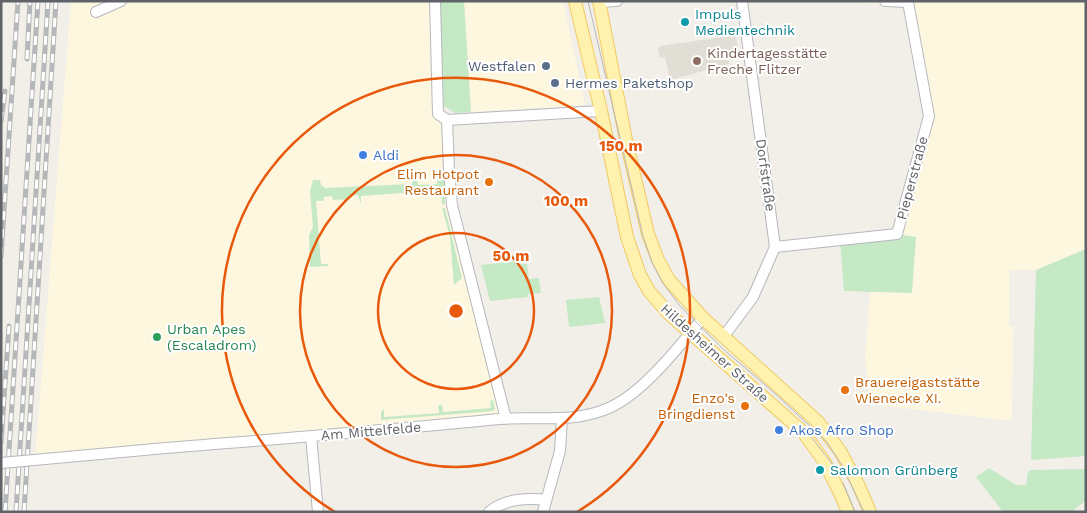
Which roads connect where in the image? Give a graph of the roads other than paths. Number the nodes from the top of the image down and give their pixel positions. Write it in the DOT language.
graph roads {
  1 [pos="121,1"];
  2 [pos="435,1"];
  3 [pos="575,1"];
  4 [pos="618,1"];
  5 [pos="742,1"];
  6 [pos="885,1"];
  7 [pos="599,2"];
  8 [pos="908,2"];
  9 [pos="96,12"];
  10 [pos="601,111"];
  11 [pos="447,120"];
  12 [pos="775,247"];
  13 [pos="703,318"];
  14 [pos="689,333"];
  15 [pos="724,336"];
  16 [pos="562,418"];
  17 [pos="506,419"];
  18 [pos="311,436"];
  19 [pos="1,463"];
  20 [pos="546,500"];
  21 [pos="318,512"];
  22 [pos="489,512"];
  23 [pos="543,512"];
  24 [pos="848,512"];
  25 [pos="870,512"];
  1 -- 9 [label="street"];
  2 -- 11 [label="street"];
  3 -- 10 [label="main road, Hildesheimer Straße"];
  4 -- 7 [label="street"];
  5 -- 12 [label="street, Dorfstraße"];
  6 -- 8 [label="street"];
  7 -- 13 [label="main road, Hildesheimer Straße"];
  8 -- 12 [label="street, Pieperstraße"];
  10 -- 11 [label="street"];
  10 -- 14 [label="main road, Hildesheimer Straße"];
  11 -- 17 [label="street"];
  12 -- 15 [label="street"];
  13 -- 14 [label="street, Am Mittelfelde"];
  13 -- 15 [label="main road, Hildesheimer Straße"];
  14 -- 16 [label="street, Am Mittelfelde"];
  14 -- 24 [label="main road, Hildesheimer Straße"];
  15 -- 25 [label="main road, Hildesheimer Straße"];
  16 -- 17 [label="street, Am Mittelfelde"];
  16 -- 20 [label="street"];
  17 -- 18 [label="street, Am Mittelfelde"];
  18 -- 19 [label="street, Am Mittelfelde, bridge"];
  18 -- 21 [label="street"];
  20 -- 22 [label="street"];
  20 -- 23 [label="street"];
}
